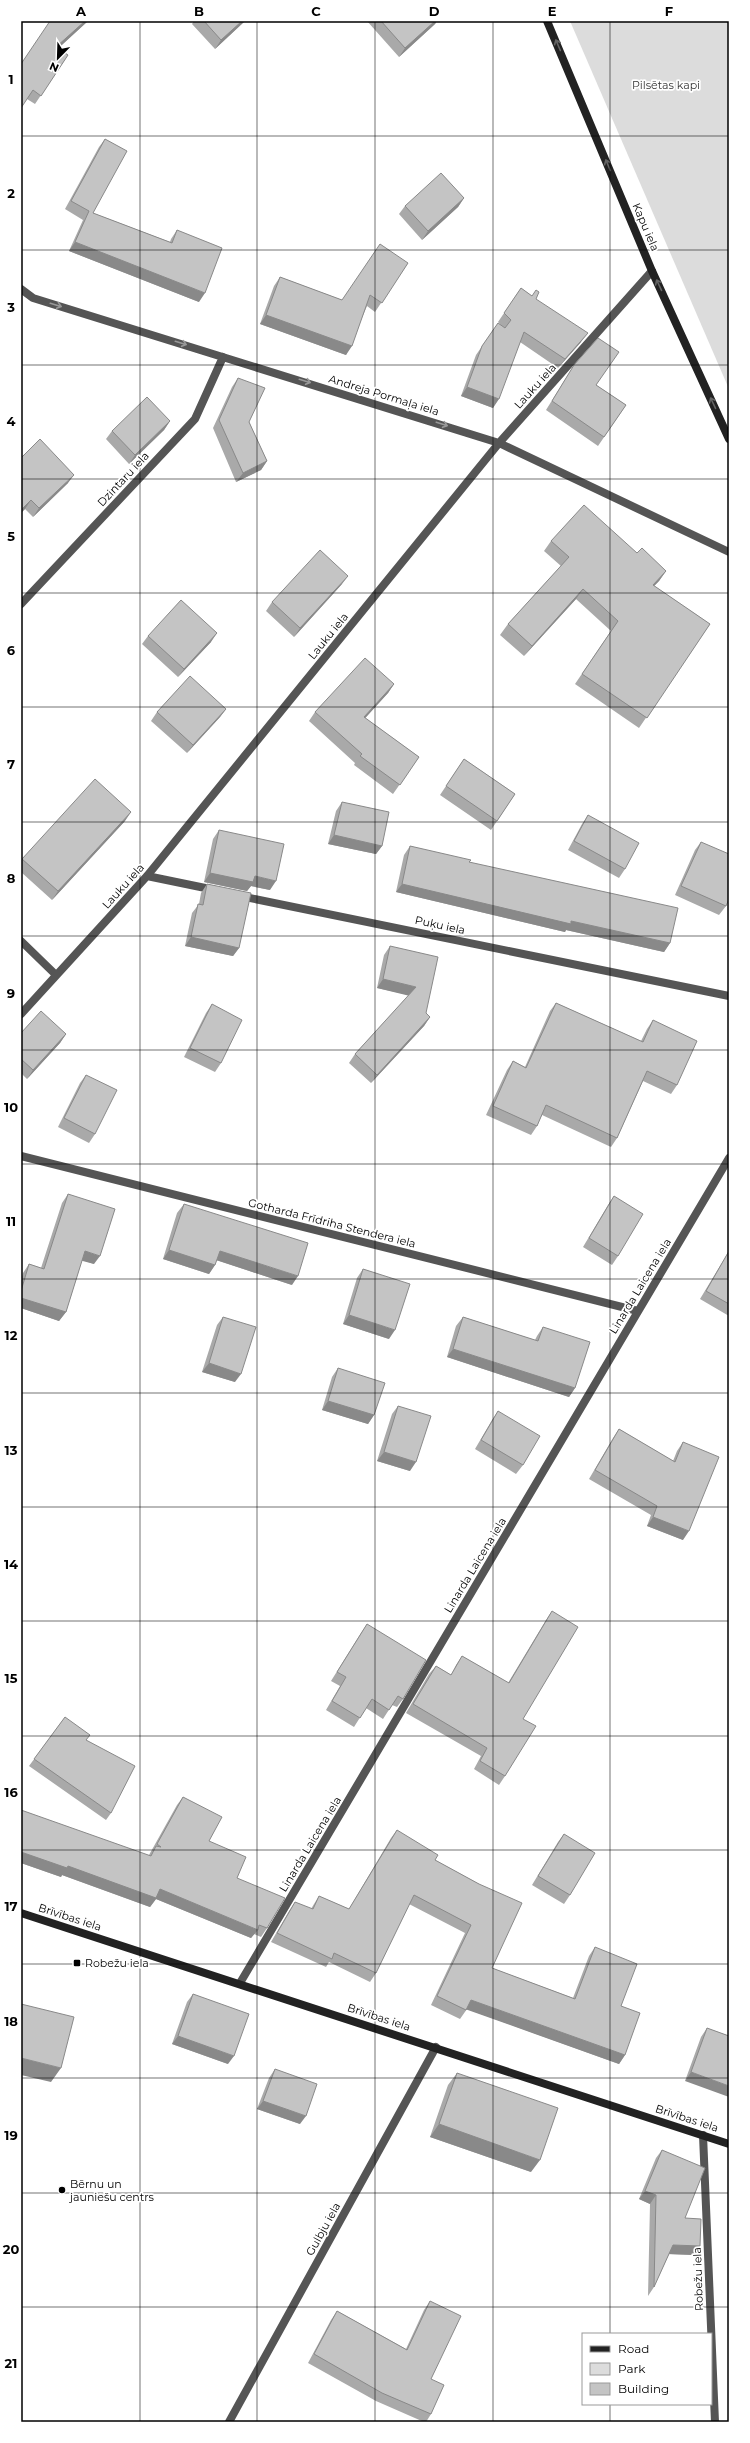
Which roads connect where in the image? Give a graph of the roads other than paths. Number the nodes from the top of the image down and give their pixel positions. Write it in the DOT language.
graph roads {
  1 [pos="547,21"];
  2 [pos="652,271"];
  3 [pos="21,290"];
  4 [pos="223,356"];
  5 [pos="729,439"];
  6 [pos="499,443"];
  7 [pos="729,552"];
  8 [pos="21,604"];
  9 [pos="147,876"];
  10 [pos="21,941"];
  11 [pos="56,975"];
  12 [pos="729,996"];
  13 [pos="21,1014"];
  14 [pos="21,1156"];
  15 [pos="729,1158"];
  16 [pos="638,1312"];
  17 [pos="21,1913"];
  18 [pos="240,1984"];
  19 [pos="436,2047"];
  20 [pos="703,2136"];
  21 [pos="729,2144"];
  22 [pos="711,2333"];
  23 [pos="712,2370"];
  24 [pos="229,2422"];
  25 [pos="714,2422"];
  2 -- 1 [label="main road, Kapu iela, one-way"];
  5 -- 2 [label="main road, Kapu iela, one-way"];
  2 -- 6 [label="street, Lauku iela"];
  3 -- 4 [label="street, Andreja Pormaļa iela, one-way"];
  4 -- 6 [label="street, Andreja Pormaļa iela, one-way"];
  4 -- 8 [label="street, Dzintaru iela"];
  6 -- 7 [label="street, Andreja Pormaļa iela"];
  6 -- 9 [label="street, Lauku iela"];
  9 -- 11 [label="street, Lauku iela"];
  9 -- 12 [label="street, Puķu iela"];
  10 -- 11 [label="street"];
  11 -- 13 [label="street, Lauku iela"];
  14 -- 16 [label="street, Gotharda Frīdriha Stendera iela"];
  15 -- 16 [label="street, Linarda Laicena iela"];
  16 -- 18 [label="street, Linarda Laicena iela"];
  17 -- 18 [label="main road, Brīvības iela"];
  18 -- 19 [label="main road, Brīvības iela"];
  19 -- 20 [label="main road, Brīvības iela"];
  19 -- 24 [label="street, Gulbju iela"];
  20 -- 21 [label="main road, Brīvības iela"];
  20 -- 22 [label="street, Robežu iela"];
  23 -- 25 [label="street, Robežu iela"];
}
